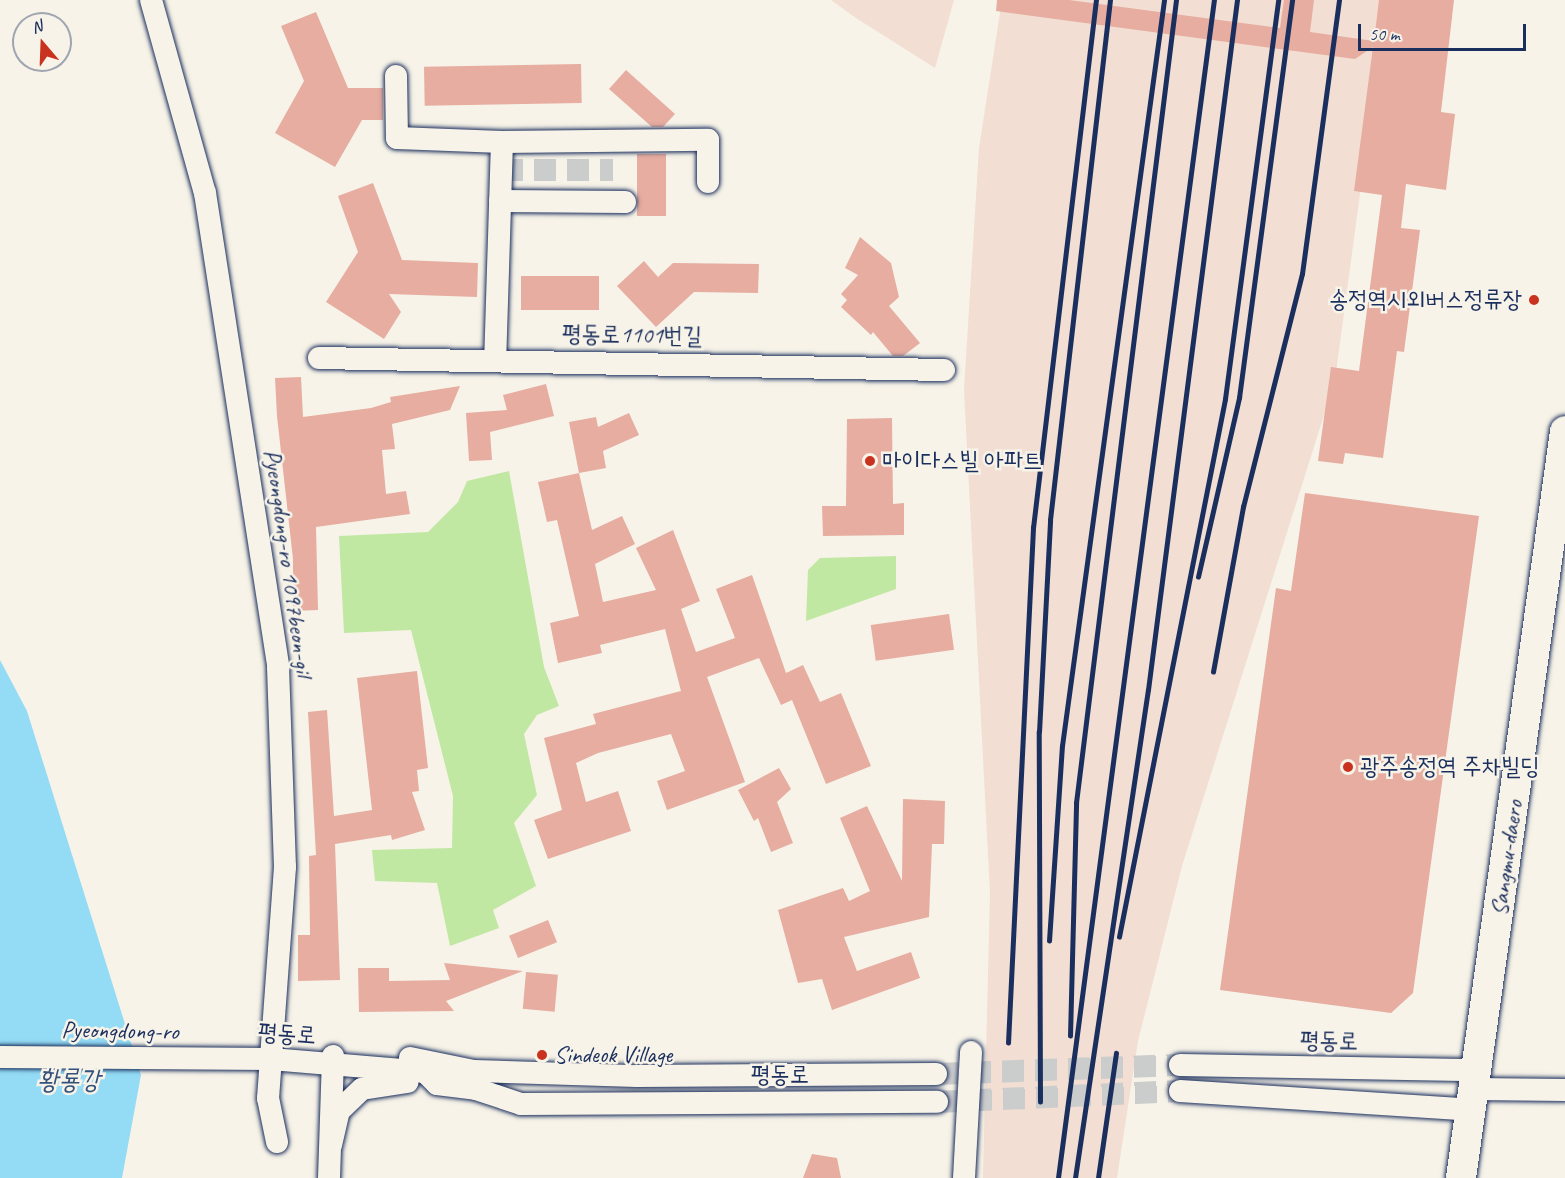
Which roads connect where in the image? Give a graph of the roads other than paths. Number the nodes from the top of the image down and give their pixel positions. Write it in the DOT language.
graph roads {
  1 [pos="151,0"];
  2 [pos="396,76"];
  3 [pos="502,142"];
  4 [pos="708,182"];
  5 [pos="500,201"];
  6 [pos="625,202"];
  7 [pos="319,358"];
  8 [pos="495,359"];
  9 [pos="944,370"];
  10 [pos="1565,431"];
  11 [pos="1562,472"];
  12 [pos="971,1052"];
  13 [pos="0,1057"];
  14 [pos="271,1058"];
  15 [pos="242,1060"];
  16 [pos="333,1060"];
  17 [pos="1180,1065"];
  18 [pos="936,1074"];
  19 [pos="437,1084"];
  20 [pos="1474,1090"];
  21 [pos="1565,1090"];
  22 [pos="1180,1091"];
  23 [pos="937,1102"];
  24 [pos="277,1142"];
  25 [pos="331,1145"];
  26 [pos="329,1178"];
  27 [pos="964,1178"];
  28 [pos="1461,1178"];
  1 -- 14 [label="street, Pyeongdong-ro 1097beon-gil"];
  2 -- 3 [label="street"];
  3 -- 4 [label="street"];
  3 -- 5 [label="street"];
  5 -- 6 [label="street"];
  5 -- 8 [label="street"];
  7 -- 8 [label="street, 평동로1101번길"];
  8 -- 9 [label="street, 평동로1101번길"];
  10 -- 11 [label="main road, Sangmu-daero"];
  11 -- 20 [label="main road, Sangmu-daero"];
  12 -- 27 [label="street"];
  13 -- 15 [label="street, Pyeongdong-ro"];
  14 -- 15 [label="street, 평동로"];
  14 -- 16 [label="street, 평동로"];
  14 -- 24 [label="street, Pyeongdong-ro 1097beon-gil"];
  16 -- 18 [label="street, 평동로"];
  16 -- 19 [label="street, 평동로"];
  16 -- 25 [label="street"];
  17 -- 20 [label="street, 평동로"];
  19 -- 23 [label="street, 평동로"];
  19 -- 25 [label="street"];
  20 -- 21 [label="street"];
  20 -- 22 [label="street"];
  20 -- 28 [label="main road, Sangmu-daero"];
  25 -- 26 [label="street"];
}
